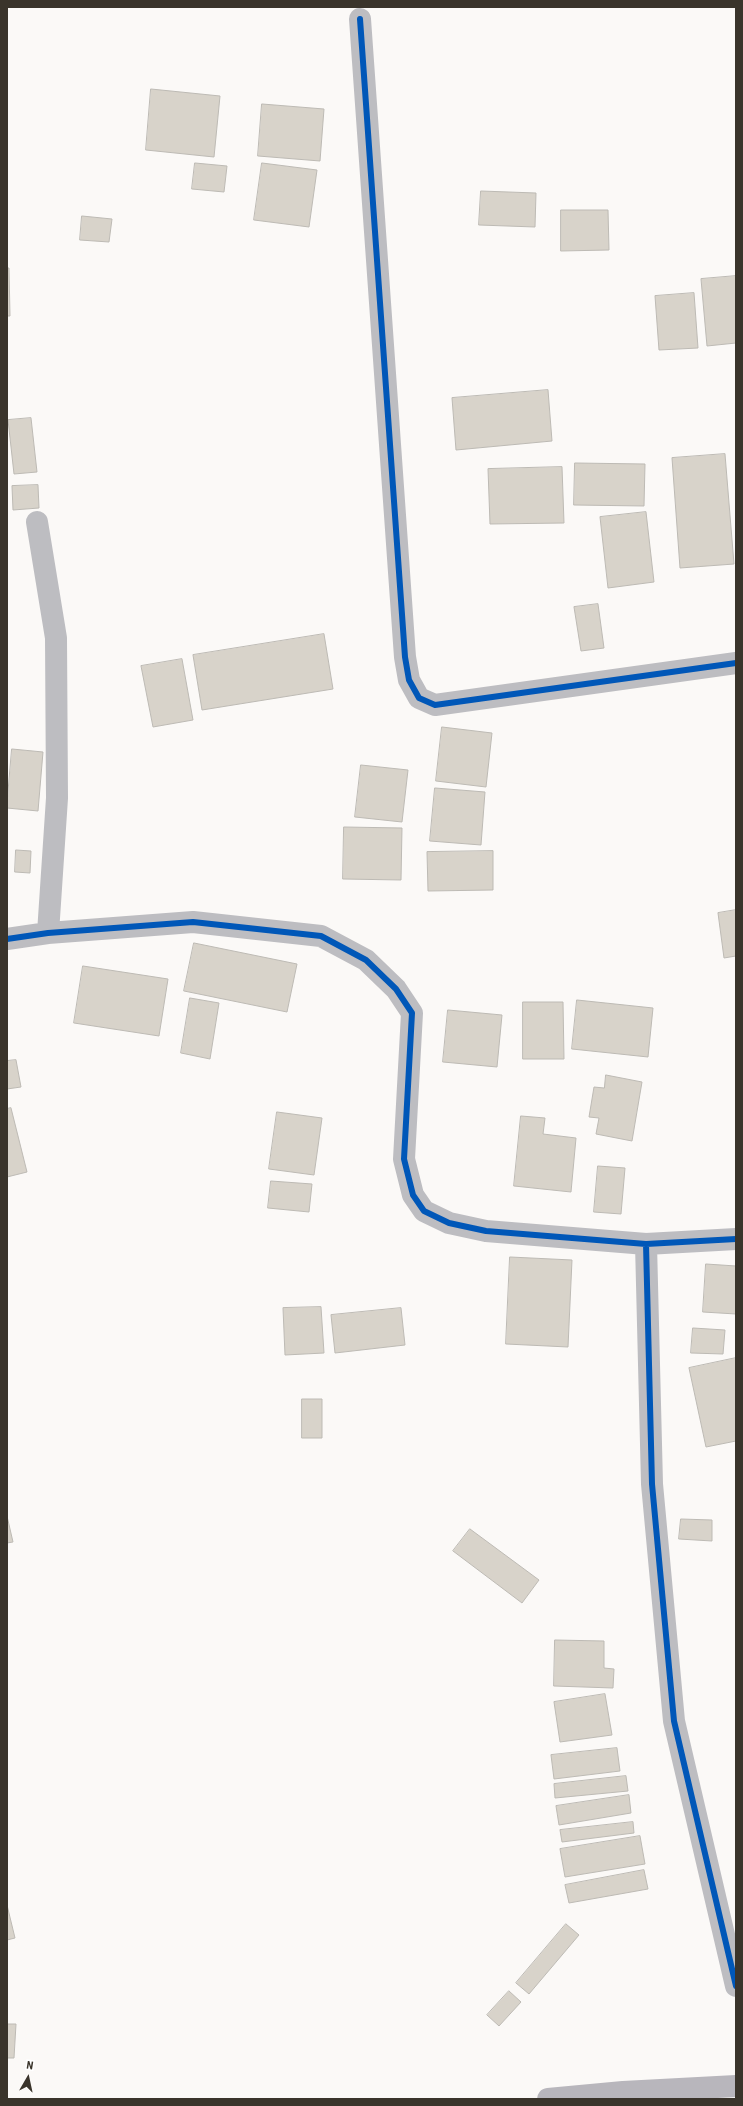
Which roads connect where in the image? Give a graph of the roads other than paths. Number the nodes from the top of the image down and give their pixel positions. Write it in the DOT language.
graph roads {
  1 [pos="360,19"];
  2 [pos="37,522"];
  3 [pos="736,663"];
  4 [pos="48,933"];
  5 [pos="7,939"];
  6 [pos="736,1239"];
  7 [pos="646,1244"];
  8 [pos="736,1986"];
  9 [pos="736,2086"];
  10 [pos="548,2099"];
  1 -- 3 [label="street"];
  2 -- 4 [label="street"];
  4 -- 5 [label="street"];
  4 -- 7 [label="street"];
  6 -- 7 [label="street"];
  7 -- 8 [label="street"];
  9 -- 10 [label="highway"];
}
